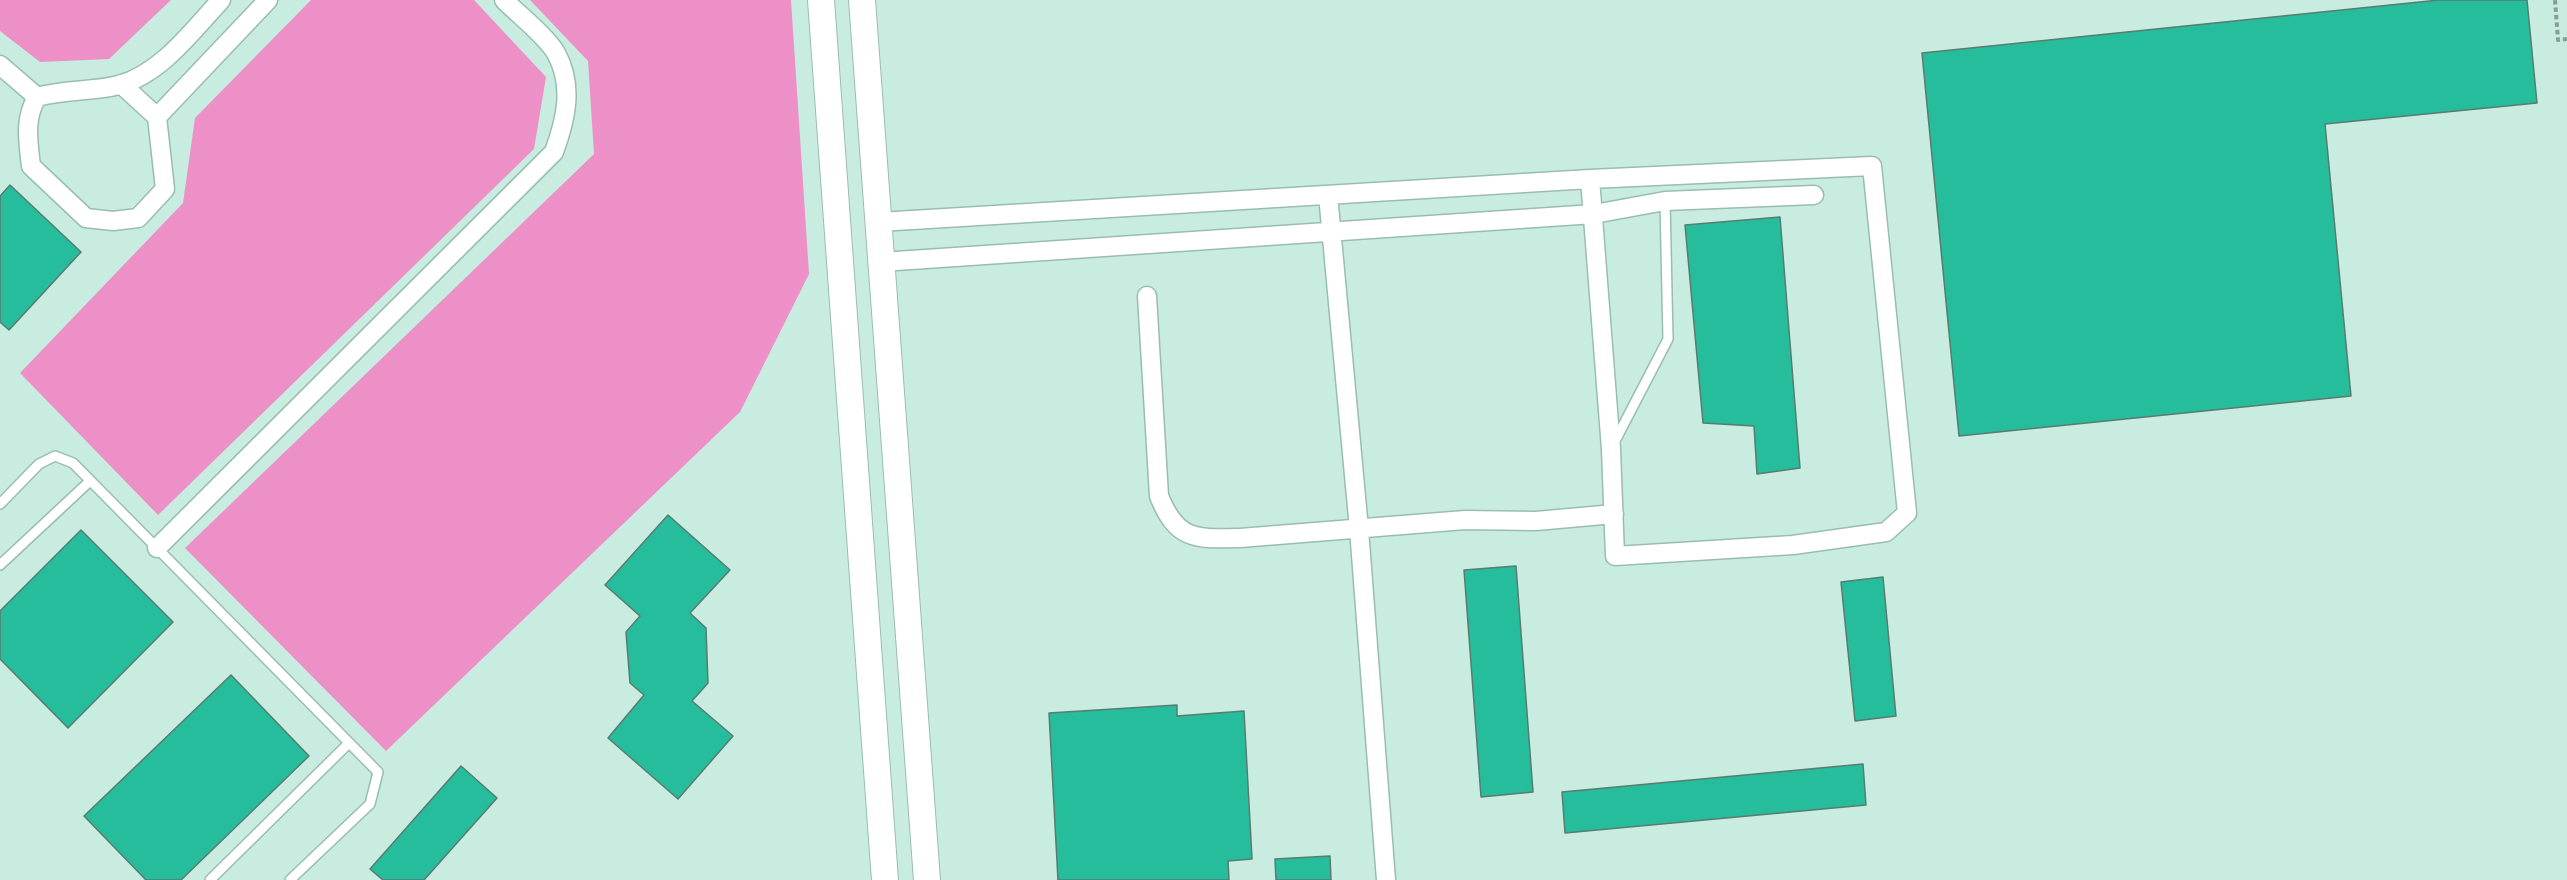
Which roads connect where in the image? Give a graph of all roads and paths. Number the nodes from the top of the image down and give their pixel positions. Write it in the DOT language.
graph roads {
  1 [pos="221,0"];
  2 [pos="268,0"];
  3 [pos="504,0"];
  4 [pos="821,0"];
  5 [pos="862,0"];
  6 [pos="2555,0"];
  7 [pos="2567,39"];
  8 [pos="0,65"];
  9 [pos="122,84"];
  10 [pos="38,97"];
  11 [pos="157,117"];
  12 [pos="1590,179"];
  13 [pos="1328,195"];
  14 [pos="1814,195"];
  15 [pos="1665,201"];
  16 [pos="1594,214"];
  17 [pos="879,222"];
  18 [pos="1332,232"];
  19 [pos="881,262"];
  20 [pos="1147,296"];
  21 [pos="1611,449"];
  22 [pos="90,481"];
  23 [pos="0,504"];
  24 [pos="1614,514"];
  25 [pos="1359,529"];
  26 [pos="157,549"];
  27 [pos="0,565"];
  28 [pos="349,743"];
  29 [pos="210,880"];
  30 [pos="290,880"];
  31 [pos="885,880"];
  32 [pos="927,880"];
  33 [pos="1386,880"];
  1 -- 9 [label="street"];
  2 -- 11 [label="street"];
  3 -- 26 [label="street"];
  4 -- 31 [label="main road"];
  5 -- 17 [label="main road"];
  6 -- 7 [label="path"];
  8 -- 10 [label="street"];
  9 -- 10 [label="street"];
  9 -- 11 [label="street"];
  10 -- 11 [label="street"];
  12 -- 13 [label="street"];
  12 -- 16 [label="street"];
  12 -- 24 [label="street"];
  13 -- 17 [label="street"];
  13 -- 18 [label="street"];
  14 -- 15 [label="street"];
  15 -- 16 [label="street"];
  15 -- 21 [label="lane"];
  16 -- 18 [label="street"];
  16 -- 21 [label="street"];
  17 -- 19 [label="main road"];
  18 -- 19 [label="street"];
  18 -- 25 [label="street"];
  19 -- 32 [label="main road"];
  20 -- 25 [label="street"];
  21 -- 24 [label="street"];
  22 -- 23 [label="lane"];
  22 -- 26 [label="lane"];
  22 -- 27 [label="lane"];
  24 -- 25 [label="street"];
  25 -- 33 [label="street"];
  26 -- 28 [label="lane"];
  28 -- 29 [label="lane"];
  28 -- 30 [label="lane"];
}
